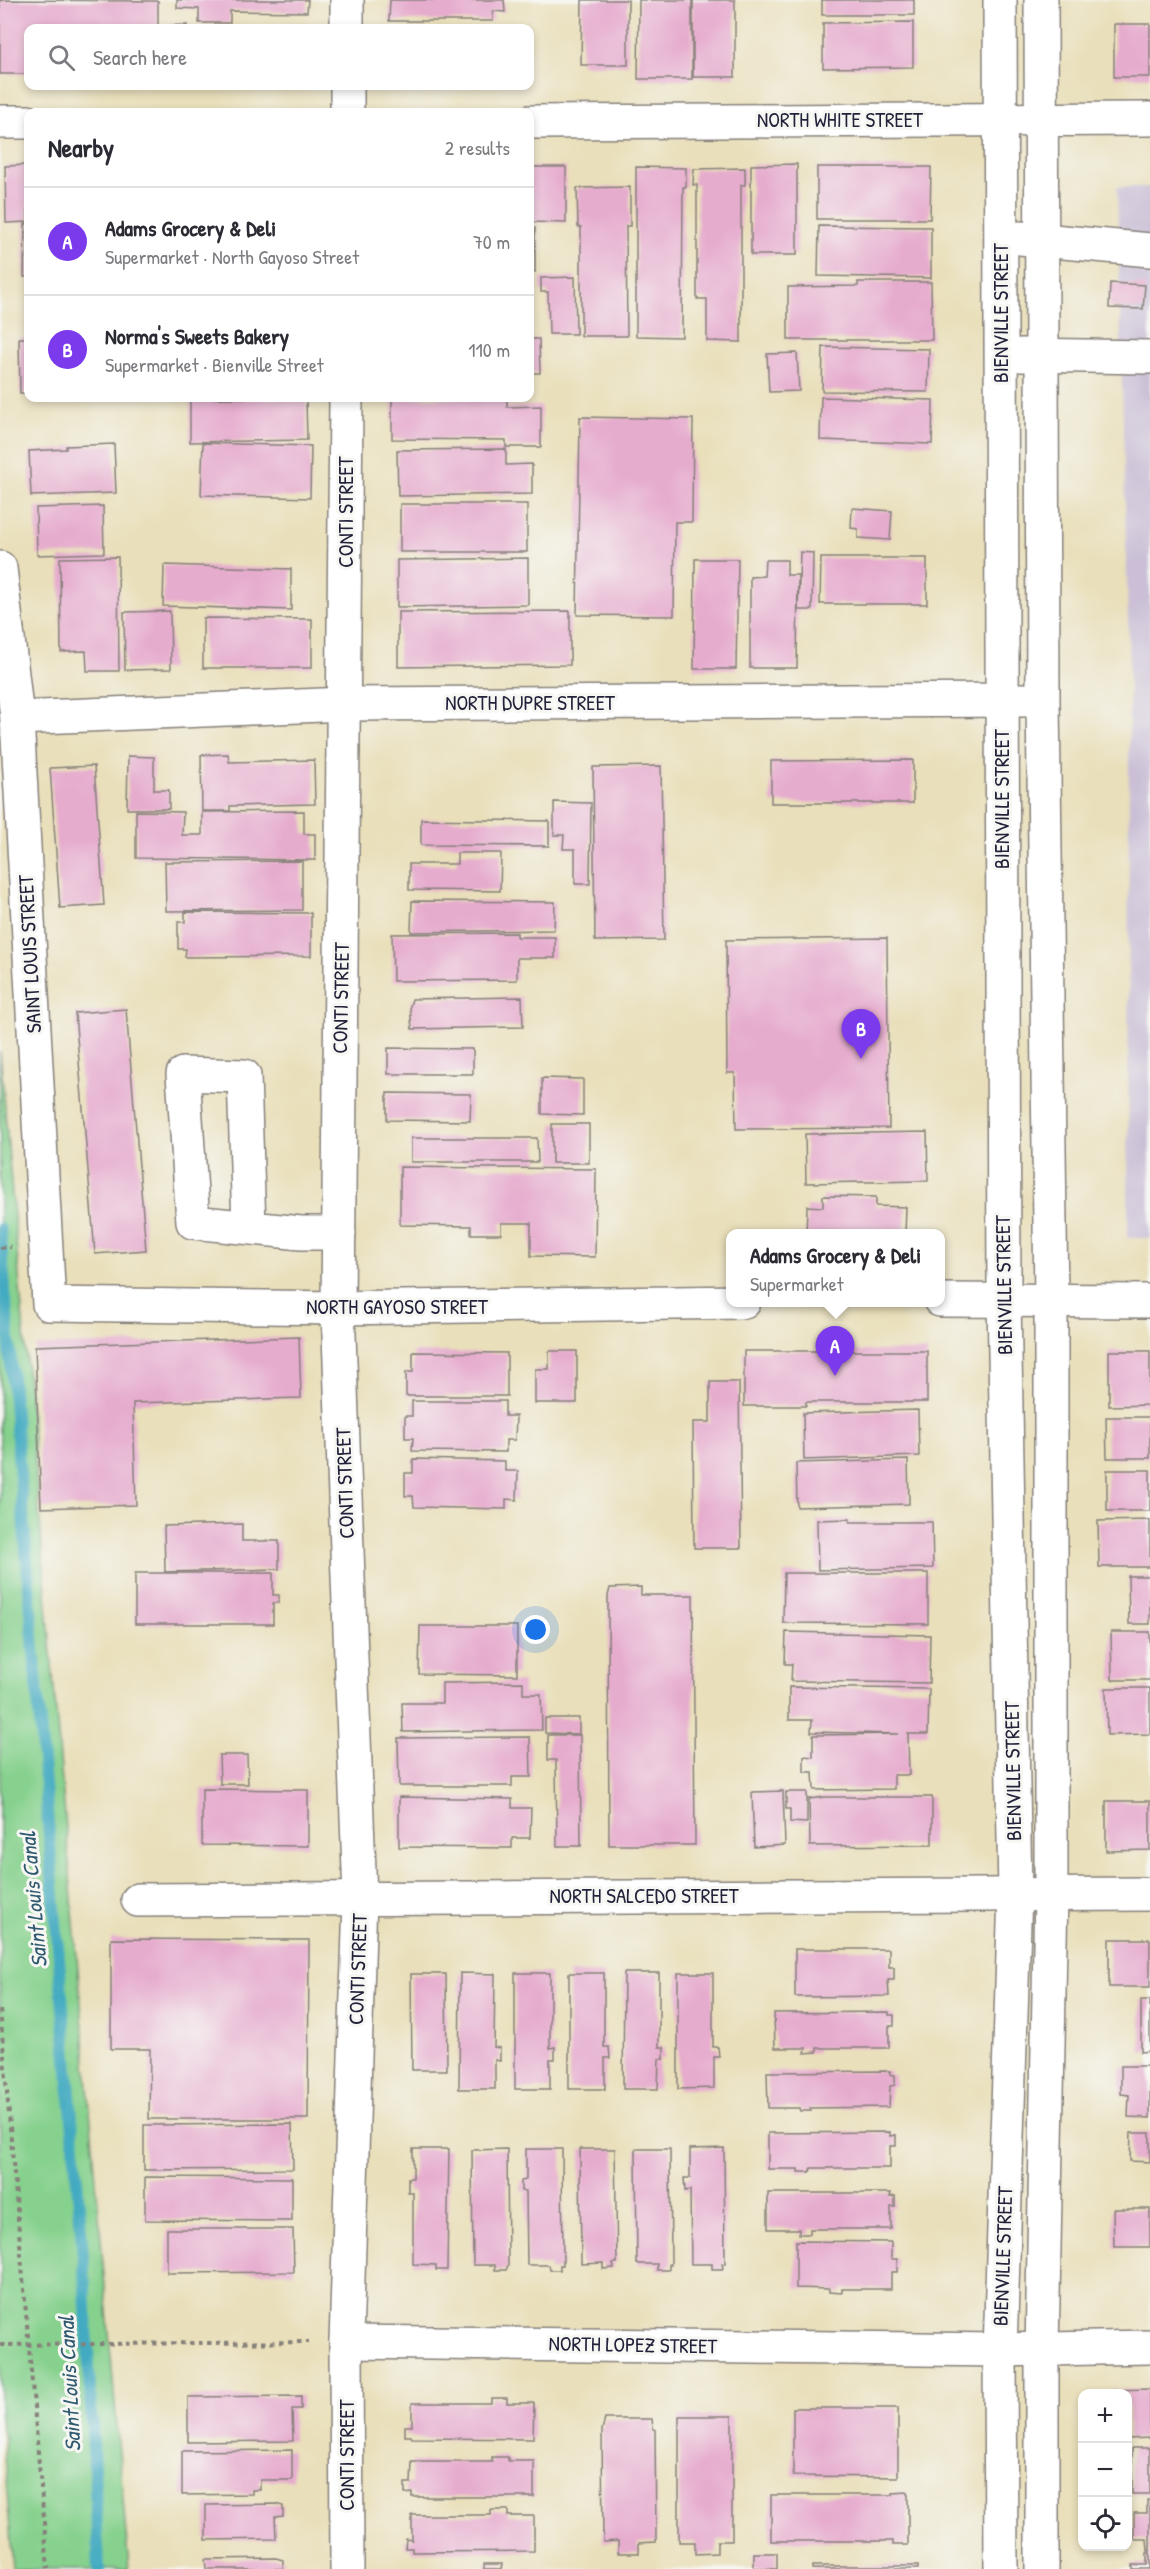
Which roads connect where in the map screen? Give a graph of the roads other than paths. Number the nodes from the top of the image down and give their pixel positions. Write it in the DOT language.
graph roads {
  1 [pos="347,0"];
  2 [pos="1000,0"];
  3 [pos="1041,0"];
  4 [pos="347,24"];
  5 [pos="347,90"];
  6 [pos="347,108"];
  7 [pos="1041,119"];
  8 [pos="1150,119"];
  9 [pos="1000,120"];
  10 [pos="0,122"];
  11 [pos="24,122"];
  12 [pos="534,122"];
  13 [pos="1001,236"];
  14 [pos="1041,240"];
  15 [pos="1150,250"];
  16 [pos="1042,355"];
  17 [pos="1001,356"];
  18 [pos="1150,357"];
  19 [pos="346,402"];
  20 [pos="0,568"];
  21 [pos="1002,700"];
  22 [pos="1042,700"];
  23 [pos="345,704"];
  24 [pos="17,718"];
  25 [pos="249,1227"];
  26 [pos="339,1233"];
  27 [pos="1004,1299"];
  28 [pos="1051,1299"];
  29 [pos="945,1300"];
  30 [pos="1150,1301"];
  31 [pos="726,1302"];
  32 [pos="49,1304"];
  33 [pos="338,1308"];
  34 [pos="1015,1893"];
  35 [pos="1051,1893"];
  36 [pos="1150,1894"];
  37 [pos="360,1898"];
  38 [pos="138,1900"];
  39 [pos="346,2342"];
  40 [pos="1150,2347"];
  41 [pos="1042,2349"];
  42 [pos="1000,2350"];
  43 [pos="347,2569"];
  44 [pos="1001,2569"];
  45 [pos="1042,2569"];
  1 -- 4 [label="street"];
  2 -- 9 [label="street, BIENVILLE STREET"];
  3 -- 7 [label="street, BIENVILLE STREET"];
  5 -- 6 [label="street"];
  7 -- 8 [label="street, NORTH WHITE STREET"];
  7 -- 9 [label="street, NORTH WHITE STREET"];
  7 -- 14 [label="street, BIENVILLE STREET"];
  9 -- 12 [label="street, NORTH WHITE STREET"];
  9 -- 13 [label="street, BIENVILLE STREET"];
  10 -- 11 [label="street"];
  13 -- 14 [label="street"];
  13 -- 17 [label="street, BIENVILLE STREET"];
  14 -- 15 [label="street"];
  14 -- 16 [label="street, BIENVILLE STREET"];
  16 -- 17 [label="street"];
  16 -- 18 [label="street"];
  16 -- 22 [label="street, BIENVILLE STREET"];
  17 -- 21 [label="street, BIENVILLE STREET"];
  19 -- 23 [label="street, CONTI STREET"];
  20 -- 24 [label="street, SAINT LOUIS STREET"];
  21 -- 22 [label="street, NORTH DUPRE STREET"];
  21 -- 23 [label="street, NORTH DUPRE STREET"];
  21 -- 27 [label="street, BIENVILLE STREET"];
  22 -- 28 [label="street, BIENVILLE STREET"];
  23 -- 24 [label="street, NORTH DUPRE STREET"];
  23 -- 26 [label="street, CONTI STREET"];
  24 -- 32 [label="street, SAINT LOUIS STREET"];
  25 -- 25 [label="street"];
  25 -- 26 [label="street"];
  26 -- 33 [label="street, CONTI STREET"];
  27 -- 28 [label="street"];
  27 -- 29 [label="street"];
  27 -- 34 [label="street, BIENVILLE STREET"];
  28 -- 30 [label="street"];
  28 -- 35 [label="street, BIENVILLE STREET"];
  31 -- 33 [label="street, NORTH GAYOSO STREET"];
  32 -- 33 [label="street, NORTH GAYOSO STREET"];
  33 -- 37 [label="street, CONTI STREET"];
  34 -- 35 [label="street, NORTH SALCEDO STREET"];
  34 -- 37 [label="street, NORTH SALCEDO STREET"];
  34 -- 42 [label="street, BIENVILLE STREET"];
  35 -- 36 [label="street, NORTH SALCEDO STREET"];
  35 -- 41 [label="street, BIENVILLE STREET"];
  37 -- 38 [label="street, NORTH SALCEDO STREET"];
  37 -- 39 [label="street, CONTI STREET"];
  39 -- 42 [label="street, NORTH LOPEZ STREET"];
  39 -- 43 [label="street, CONTI STREET"];
  40 -- 41 [label="street, NORTH LOPEZ STREET"];
  41 -- 42 [label="street, NORTH LOPEZ STREET"];
  41 -- 45 [label="street, BIENVILLE STREET"];
  42 -- 44 [label="street, BIENVILLE STREET"];
}
